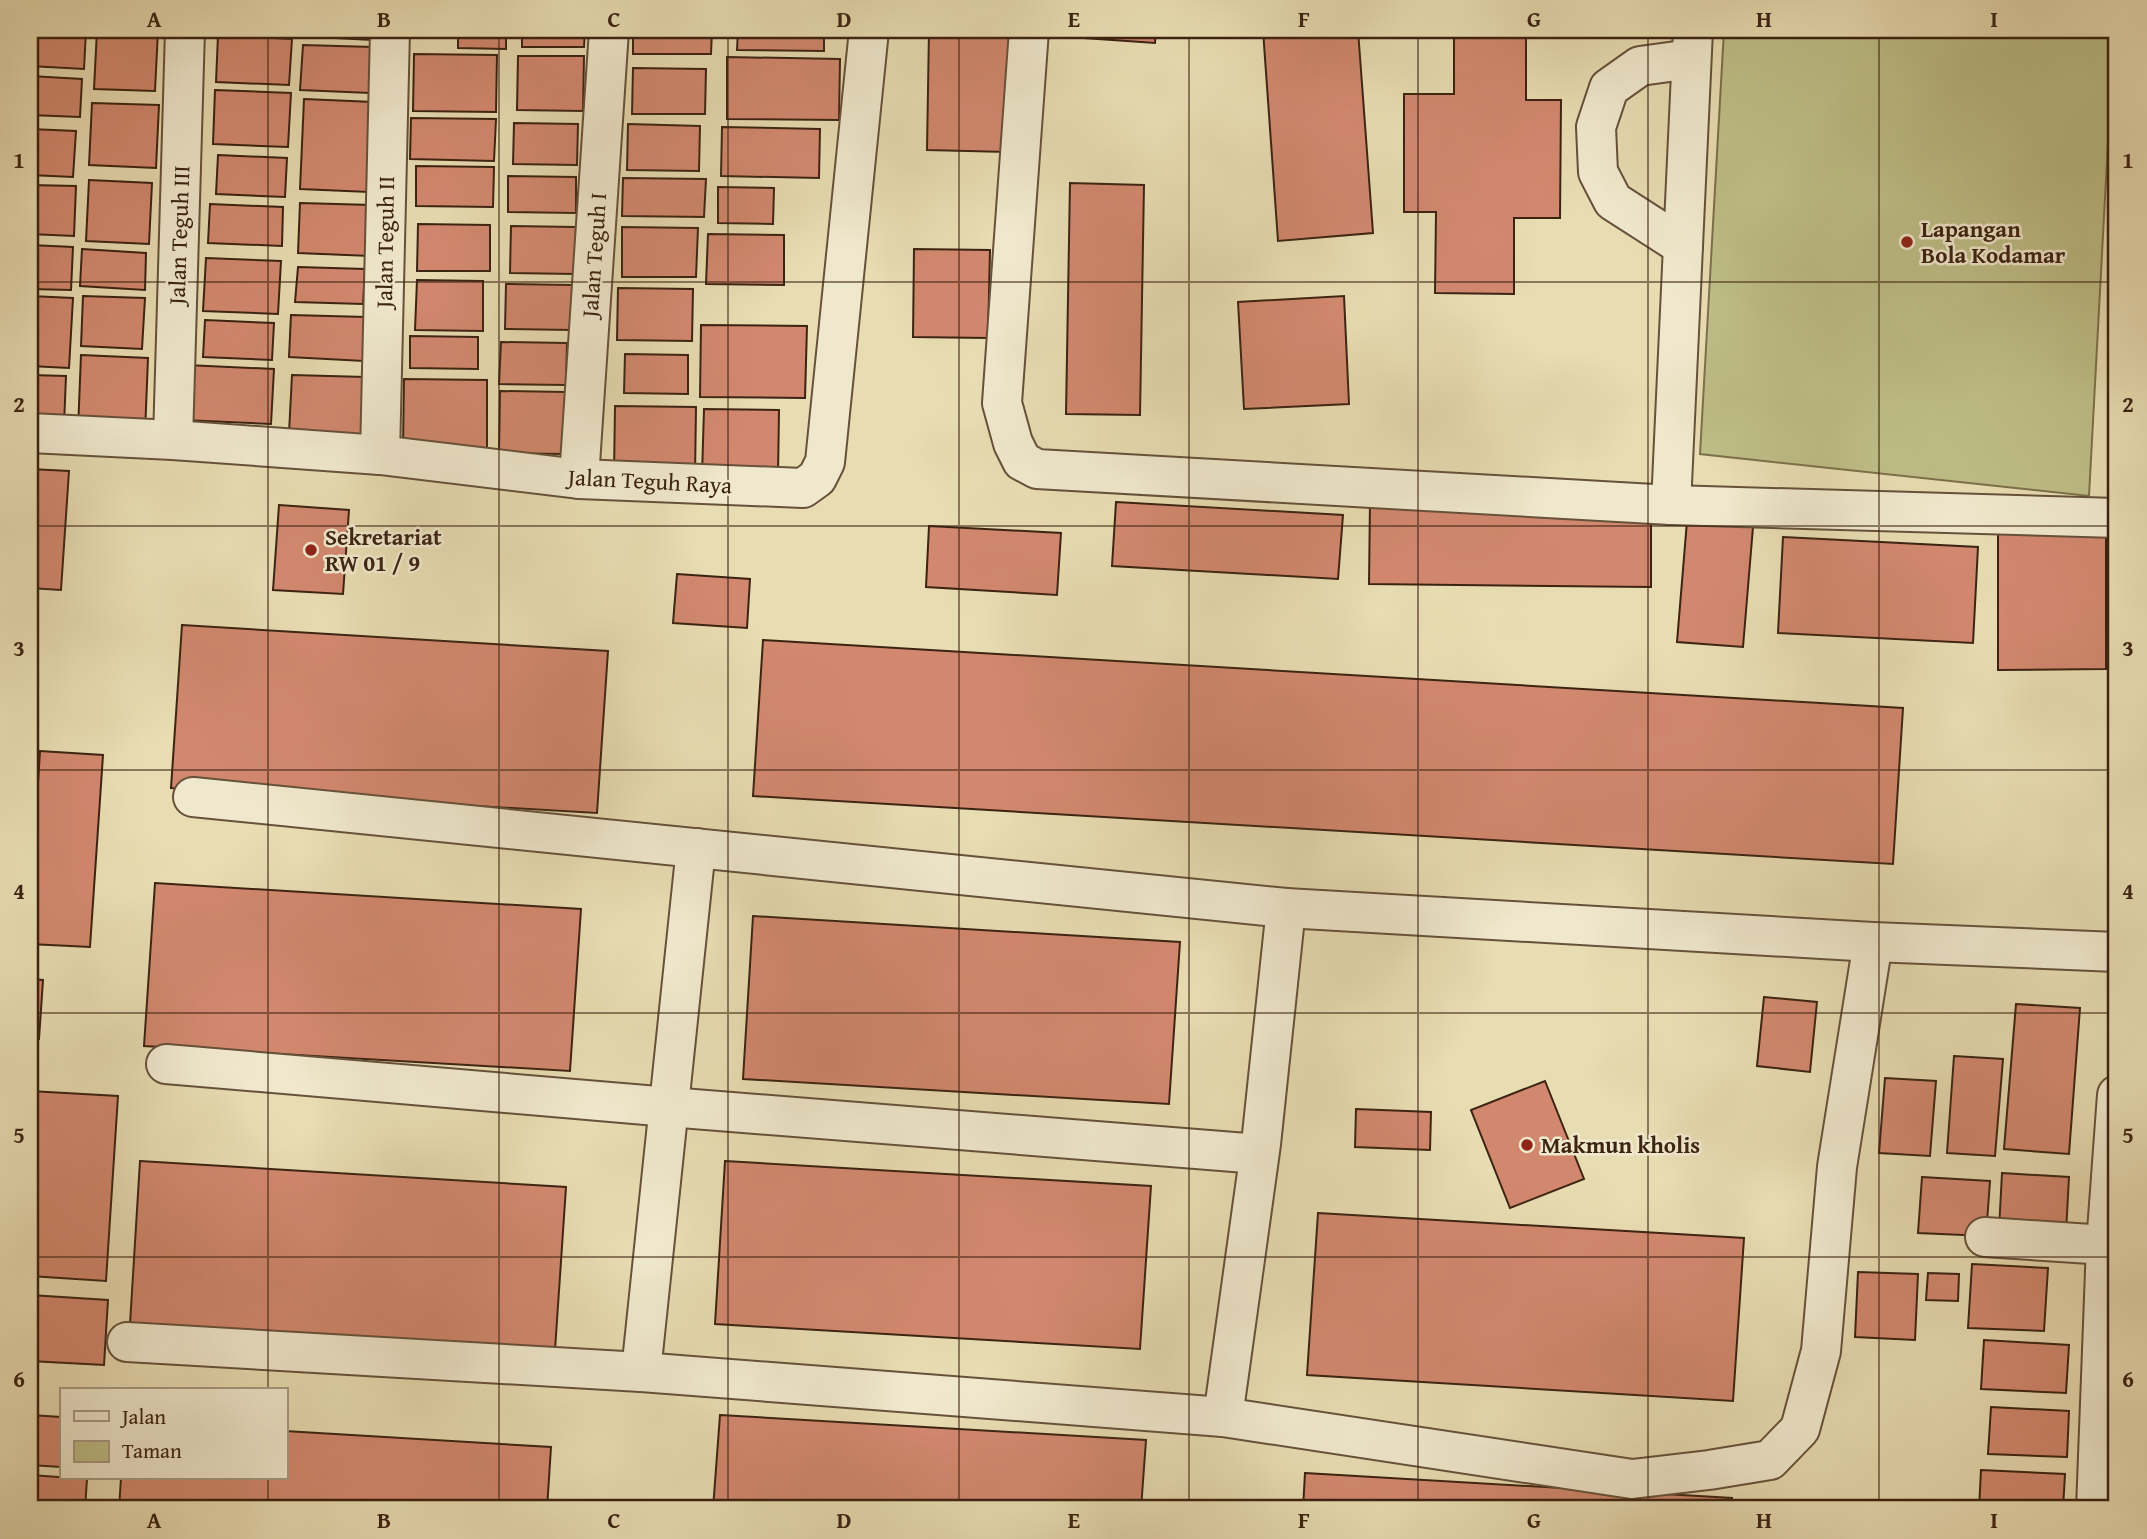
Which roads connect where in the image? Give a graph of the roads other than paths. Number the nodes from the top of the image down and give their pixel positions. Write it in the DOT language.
graph roads {
  1 [pos="185,30"];
  2 [pos="390,30"];
  3 [pos="609,30"];
  4 [pos="869,30"];
  5 [pos="1029,30"];
  6 [pos="1692,45"];
  7 [pos="1683,246"];
  8 [pos="30,433"];
  9 [pos="173,440"];
  10 [pos="380,455"];
  11 [pos="579,479"];
  12 [pos="1671,505"];
  13 [pos="2117,518"];
  14 [pos="192,797"];
  15 [pos="696,848"];
  16 [pos="1286,908"];
  17 [pos="1872,942"];
  18 [pos="2117,952"];
  19 [pos="166,1064"];
  20 [pos="2117,1095"];
  21 [pos="669,1107"];
  22 [pos="1259,1154"];
  23 [pos="1985,1237"];
  24 [pos="2106,1245"];
  25 [pos="127,1342"];
  26 [pos="641,1372"];
  27 [pos="1223,1417"];
  28 [pos="2096,1509"];
  1 -- 9 [label="street, Jalan Teguh III"];
  2 -- 10 [label="street, Jalan Teguh II"];
  3 -- 11 [label="street, Jalan Teguh I"];
  4 -- 11 [label="street, Jalan Teguh Raya"];
  5 -- 12 [label="street"];
  6 -- 7 [label="street"];
  6 -- 7 [label="street"];
  7 -- 12 [label="street"];
  8 -- 9 [label="street, Jalan Teguh Raya"];
  9 -- 10 [label="street, Jalan Teguh Raya"];
  10 -- 11 [label="street, Jalan Teguh Raya"];
  12 -- 13 [label="street"];
  14 -- 15 [label="street"];
  15 -- 16 [label="street"];
  15 -- 21 [label="street"];
  16 -- 17 [label="street"];
  16 -- 22 [label="street"];
  17 -- 18 [label="street"];
  17 -- 27 [label="street"];
  19 -- 21 [label="street"];
  20 -- 24 [label="street"];
  21 -- 22 [label="street"];
  21 -- 26 [label="street"];
  22 -- 27 [label="street"];
  23 -- 24 [label="street"];
  24 -- 28 [label="street"];
  25 -- 26 [label="street"];
  26 -- 27 [label="street"];
}
